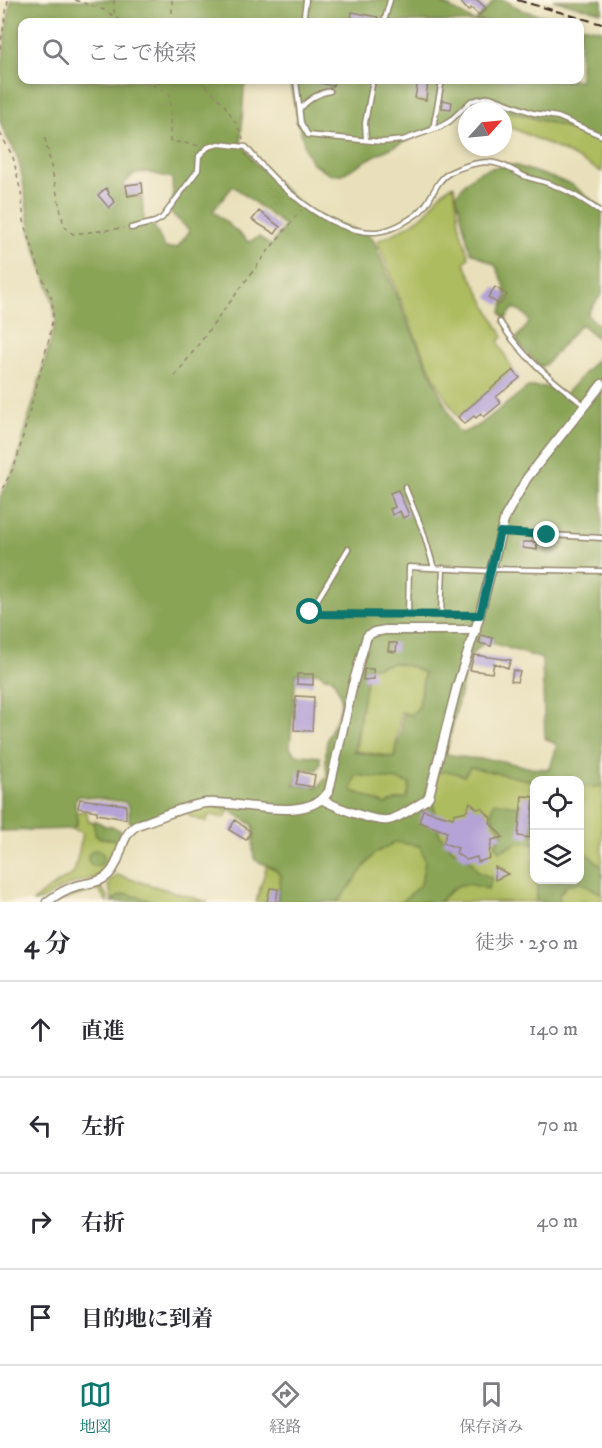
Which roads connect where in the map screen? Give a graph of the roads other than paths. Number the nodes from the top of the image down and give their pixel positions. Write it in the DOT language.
graph roads {
  1 [pos="306,0"];
  2 [pos="390,0"];
  3 [pos="304,18"];
  4 [pos="385,18"];
  5 [pos="297,84"];
  6 [pos="372,84"];
  7 [pos="441,84"];
  8 [pos="330,91"];
  9 [pos="300,109"];
  10 [pos="433,129"];
  11 [pos="602,136"];
  12 [pos="366,140"];
  13 [pos="602,213"];
  14 [pos="131,228"];
  15 [pos="500,322"];
  16 [pos="602,384"];
  17 [pos="584,405"];
  18 [pos="405,487"];
  19 [pos="500,532"];
  20 [pos="602,538"];
  21 [pos="348,549"];
  22 [pos="434,568"];
  23 [pos="443,568"];
  24 [pos="490,570"];
  25 [pos="602,572"];
  26 [pos="408,615"];
  27 [pos="441,615"];
  28 [pos="480,615"];
  29 [pos="476,630"];
  30 [pos="321,799"];
  31 [pos="47,902"];
  1 -- 3 [label="lane"];
  2 -- 4 [label="lane"];
  5 -- 9 [label="lane"];
  6 -- 12 [label="lane"];
  7 -- 10 [label="lane"];
  8 -- 9 [label="lane"];
  9 -- 12 [label="lane"];
  10 -- 11 [label="lane"];
  10 -- 12 [label="lane"];
  13 -- 14 [label="lane"];
  15 -- 17 [label="lane"];
  16 -- 17 [label="street"];
  17 -- 19 [label="street"];
  18 -- 22 [label="lane"];
  19 -- 20 [label="lane"];
  19 -- 24 [label="street"];
  21 -- 26 [label="lane"];
  22 -- 23 [label="lane"];
  22 -- 26 [label="lane"];
  23 -- 24 [label="lane"];
  23 -- 27 [label="lane"];
  24 -- 25 [label="lane"];
  24 -- 28 [label="street"];
  26 -- 27 [label="lane"];
  27 -- 28 [label="lane"];
  28 -- 29 [label="street"];
  29 -- 30 [label="street"];
  29 -- 30 [label="street"];
  30 -- 31 [label="street"];
}
